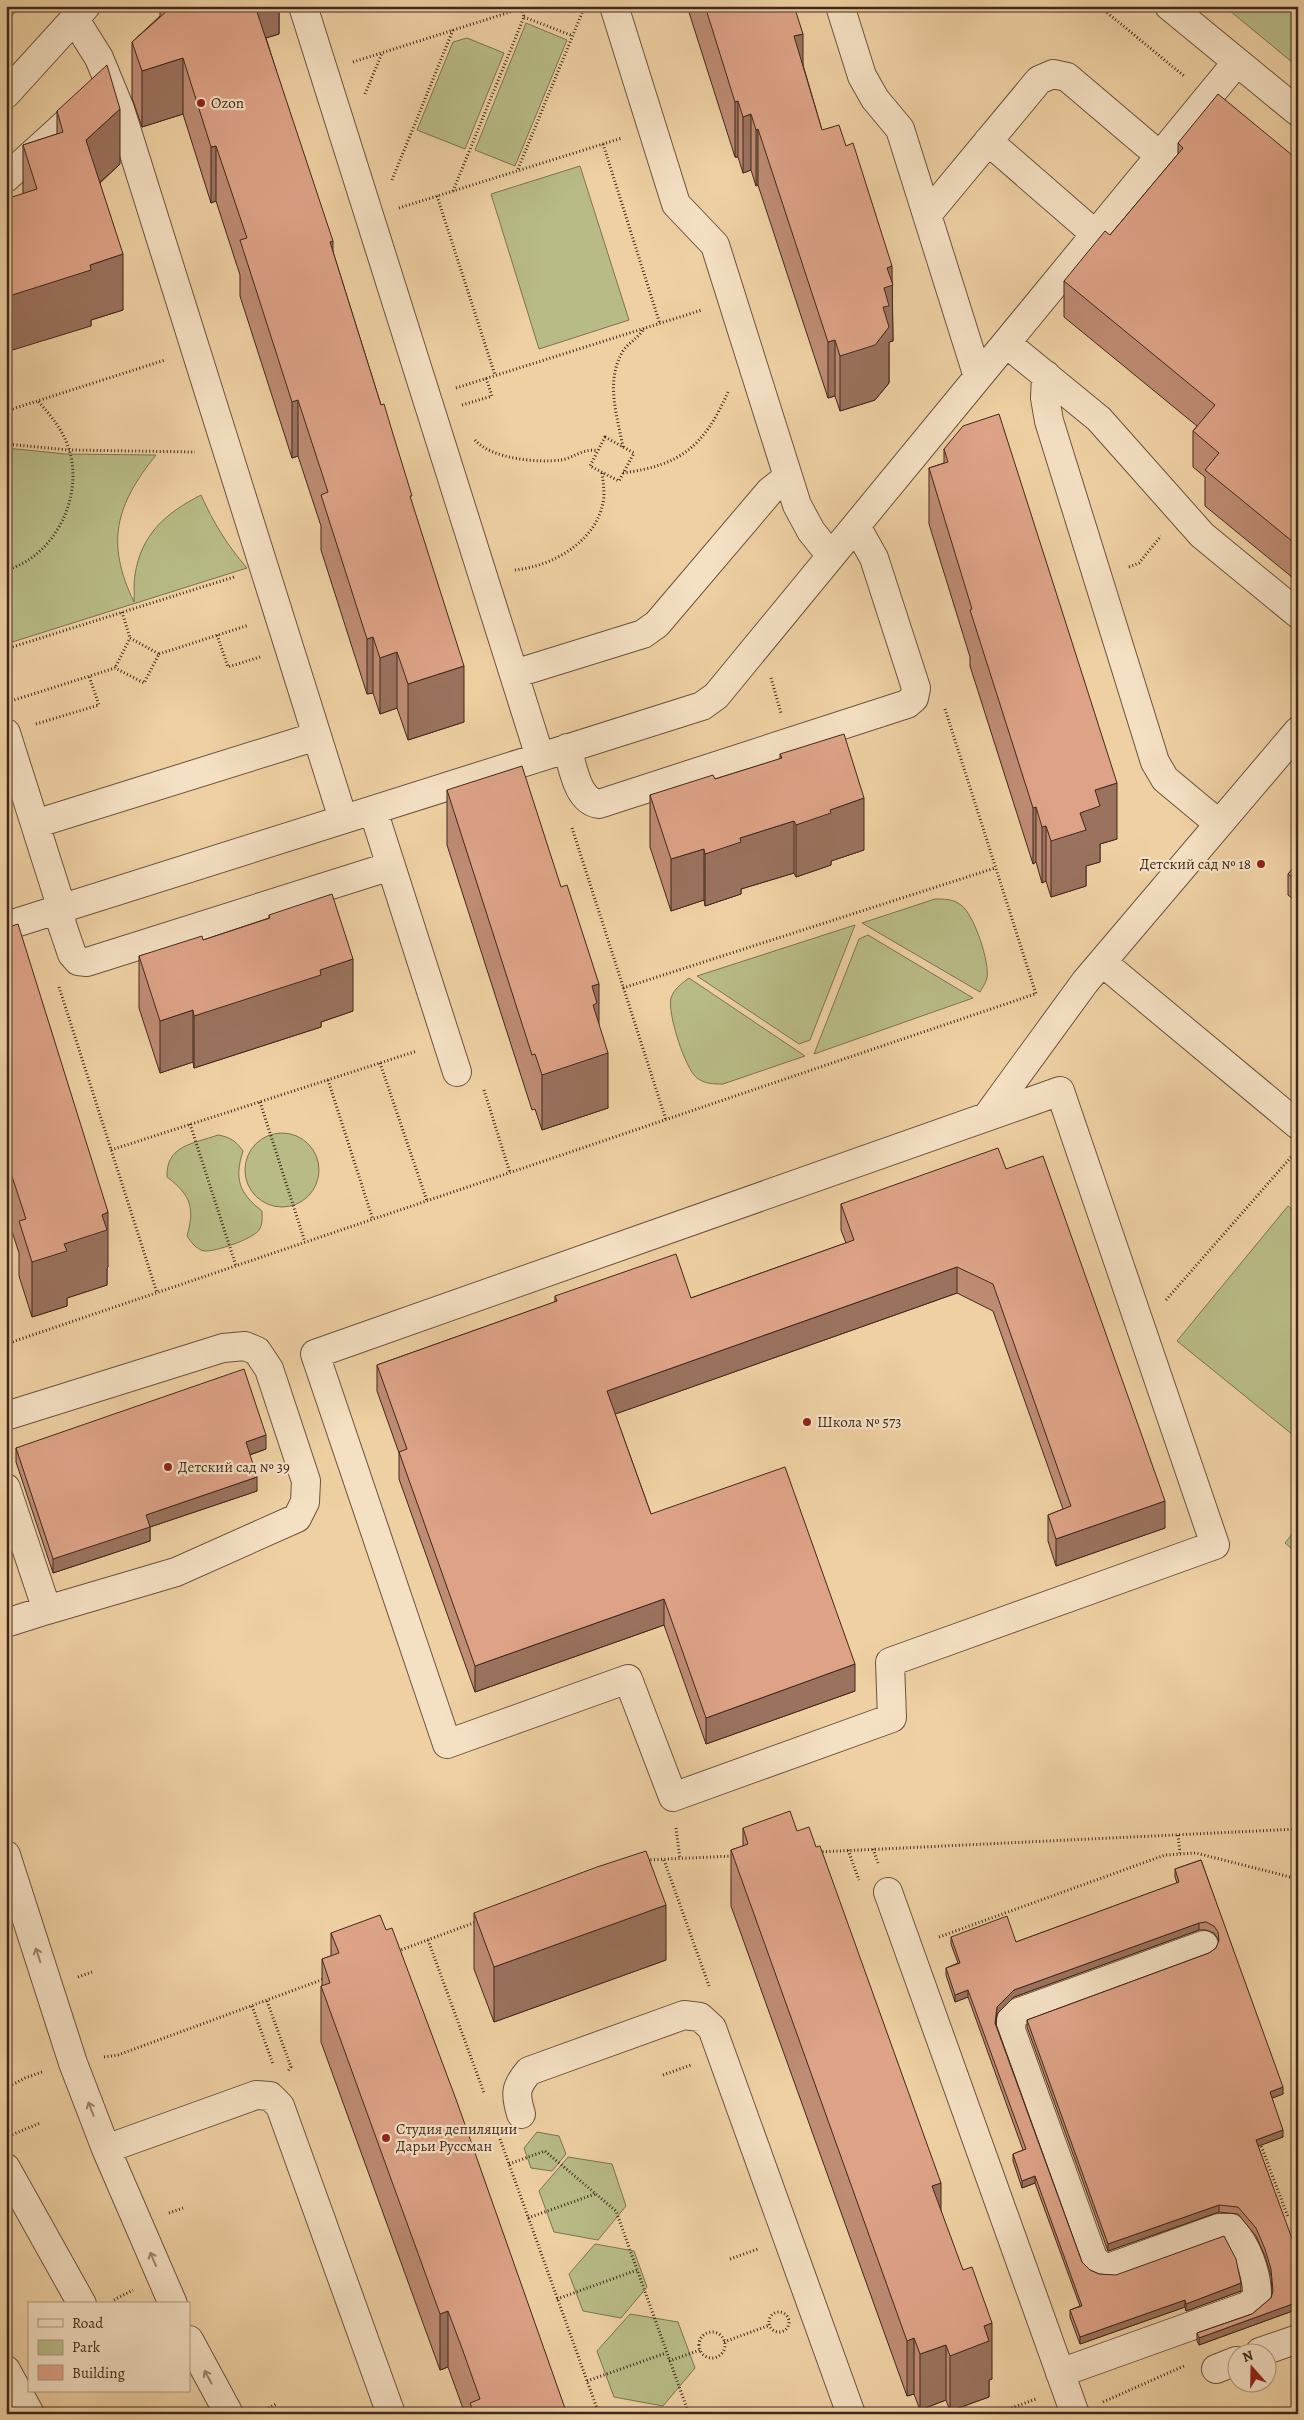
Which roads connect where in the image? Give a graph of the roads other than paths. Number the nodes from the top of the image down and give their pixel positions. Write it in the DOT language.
graph roads {
  1 [pos="303,6"];
  2 [pos="614,6"];
  3 [pos="840,6"];
  4 [pos="1169,6"];
  5 [pos="80,12"];
  6 [pos="1237,62"];
  7 [pos="110,83"];
  8 [pos="6,94"];
  9 [pos="1298,112"];
  10 [pos="988,141"];
  11 [pos="1160,156"];
  12 [pos="6,178"];
  13 [pos="927,215"];
  14 [pos="1095,234"];
  15 [pos="1006,342"];
  16 [pos="1046,375"];
  17 [pos="978,377"];
  18 [pos="788,477"];
  19 [pos="856,526"];
  20 [pos="831,556"];
  21 [pos="1298,614"];
  22 [pos="514,674"];
  23 [pos="1298,731"];
  24 [pos="6,733"];
  25 [pos="317,736"];
  26 [pos="568,748"];
  27 [pos="540,757"];
  28 [pos="373,810"];
  29 [pos="343,820"];
  30 [pos="35,824"];
  31 [pos="1219,824"];
  32 [pos="391,866"];
  33 [pos="60,909"];
  34 [pos="6,926"];
  35 [pos="1102,962"];
  36 [pos="457,1072"];
  37 [pos="988,1116"];
  38 [pos="1298,1125"];
  39 [pos="6,1416"];
  40 [pos="6,1488"];
  41 [pos="47,1610"];
  42 [pos="6,1623"];
  43 [pos="6,1855"];
  44 [pos="888,1892"];
  45 [pos="1204,1945"];
  46 [pos="522,2114"];
  47 [pos="106,2149"];
  48 [pos="6,2168"];
  49 [pos="81,2302"];
  50 [pos="172,2302"];
  51 [pos="1298,2339"];
  52 [pos="190,2346"];
  53 [pos="1276,2347"];
  54 [pos="6,2370"];
  55 [pos="1062,2381"];
  56 [pos="1084,2410"];
  57 [pos="30,2414"];
  58 [pos="229,2414"];
  59 [pos="391,2414"];
  60 [pos="851,2414"];
  1 -- 22 [label="street"];
  2 -- 18 [label="street"];
  3 -- 13 [label="street"];
  4 -- 6 [label="street"];
  5 -- 7 [label="street"];
  5 -- 8 [label="street"];
  6 -- 9 [label="street"];
  6 -- 11 [label="street"];
  7 -- 12 [label="street"];
  7 -- 25 [label="street"];
  10 -- 11 [label="street"];
  10 -- 13 [label="street"];
  10 -- 14 [label="street"];
  11 -- 14 [label="street"];
  13 -- 17 [label="street"];
  14 -- 15 [label="street"];
  15 -- 16 [label="street"];
  15 -- 17 [label="street"];
  16 -- 21 [label="street"];
  16 -- 31 [label="street"];
  17 -- 19 [label="street"];
  18 -- 20 [label="street"];
  18 -- 22 [label="street"];
  19 -- 20 [label="street"];
  19 -- 26 [label="street"];
  20 -- 26 [label="street"];
  22 -- 27 [label="street"];
  23 -- 31 [label="street"];
  24 -- 30 [label="street"];
  25 -- 29 [label="street"];
  25 -- 30 [label="street"];
  26 -- 27 [label="street"];
  27 -- 28 [label="street"];
  28 -- 29 [label="street"];
  28 -- 32 [label="street"];
  29 -- 33 [label="street"];
  30 -- 33 [label="street"];
  31 -- 35 [label="street"];
  32 -- 33 [label="street"];
  32 -- 36 [label="street"];
  33 -- 34 [label="street"];
  35 -- 37 [label="street"];
  35 -- 38 [label="street"];
  37 -- 37 [label="street"];
  39 -- 41 [label="street"];
  40 -- 41 [label="street"];
  41 -- 42 [label="street"];
  47 -- 43 [label="street, one-way"];
  44 -- 55 [label="street"];
  45 -- 55 [label="street"];
  46 -- 60 [label="street"];
  50 -- 47 [label="street, one-way"];
  47 -- 59 [label="street"];
  48 -- 49 [label="street"];
  51 -- 53 [label="street"];
  58 -- 52 [label="street, one-way"];
  54 -- 57 [label="street"];
  55 -- 56 [label="street"];
}
